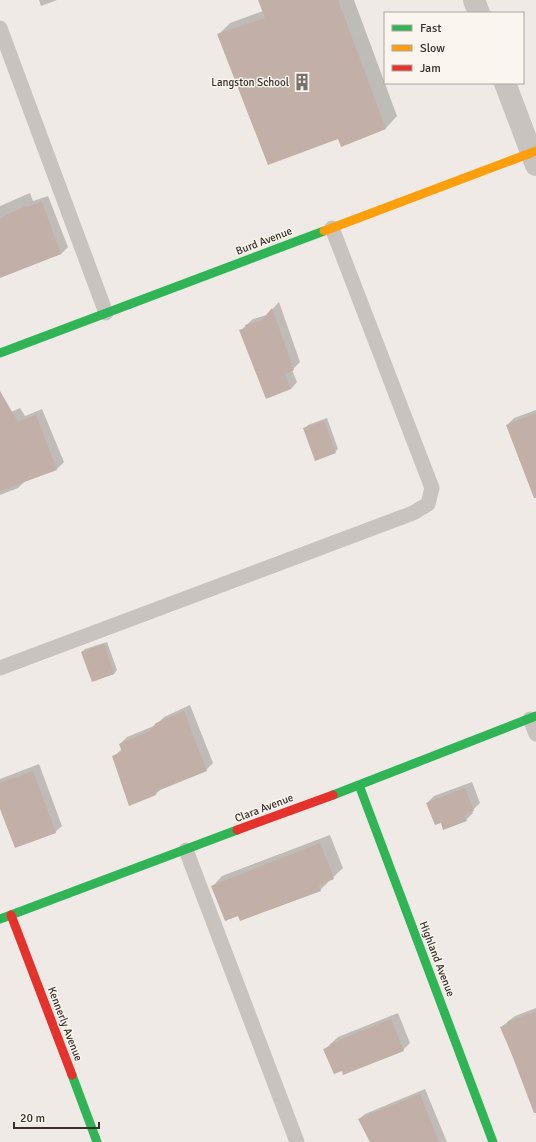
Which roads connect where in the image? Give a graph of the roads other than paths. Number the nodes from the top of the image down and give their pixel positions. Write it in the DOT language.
graph roads {
  1 [pos="474,0"];
  2 [pos="479,12"];
  3 [pos="0,28"];
  4 [pos="505,84"];
  5 [pos="534,156"];
  6 [pos="332,228"];
  7 [pos="106,313"];
  8 [pos="0,353"];
  9 [pos="0,668"];
  10 [pos="533,717"];
  11 [pos="536,734"];
  12 [pos="359,785"];
  13 [pos="186,850"];
  14 [pos="11,915"];
  15 [pos="0,919"];
  16 [pos="97,1142"];
  17 [pos="297,1142"];
  18 [pos="494,1142"];
  1 -- 2 [label="street"];
  3 -- 7 [label="lane"];
  4 -- 5 [label="street"];
  5 -- 6 [label="street, Burd Avenue"];
  6 -- 7 [label="street, Burd Avenue"];
  6 -- 9 [label="lane"];
  7 -- 8 [label="street, Burd Avenue"];
  10 -- 11 [label="lane"];
  10 -- 12 [label="street, Clara Avenue"];
  12 -- 13 [label="street, Clara Avenue"];
  12 -- 18 [label="street, Highland Avenue"];
  13 -- 14 [label="street, Clara Avenue"];
  13 -- 17 [label="lane"];
  14 -- 15 [label="street, Clara Avenue"];
  14 -- 16 [label="street, Kennerly Avenue"];
}
